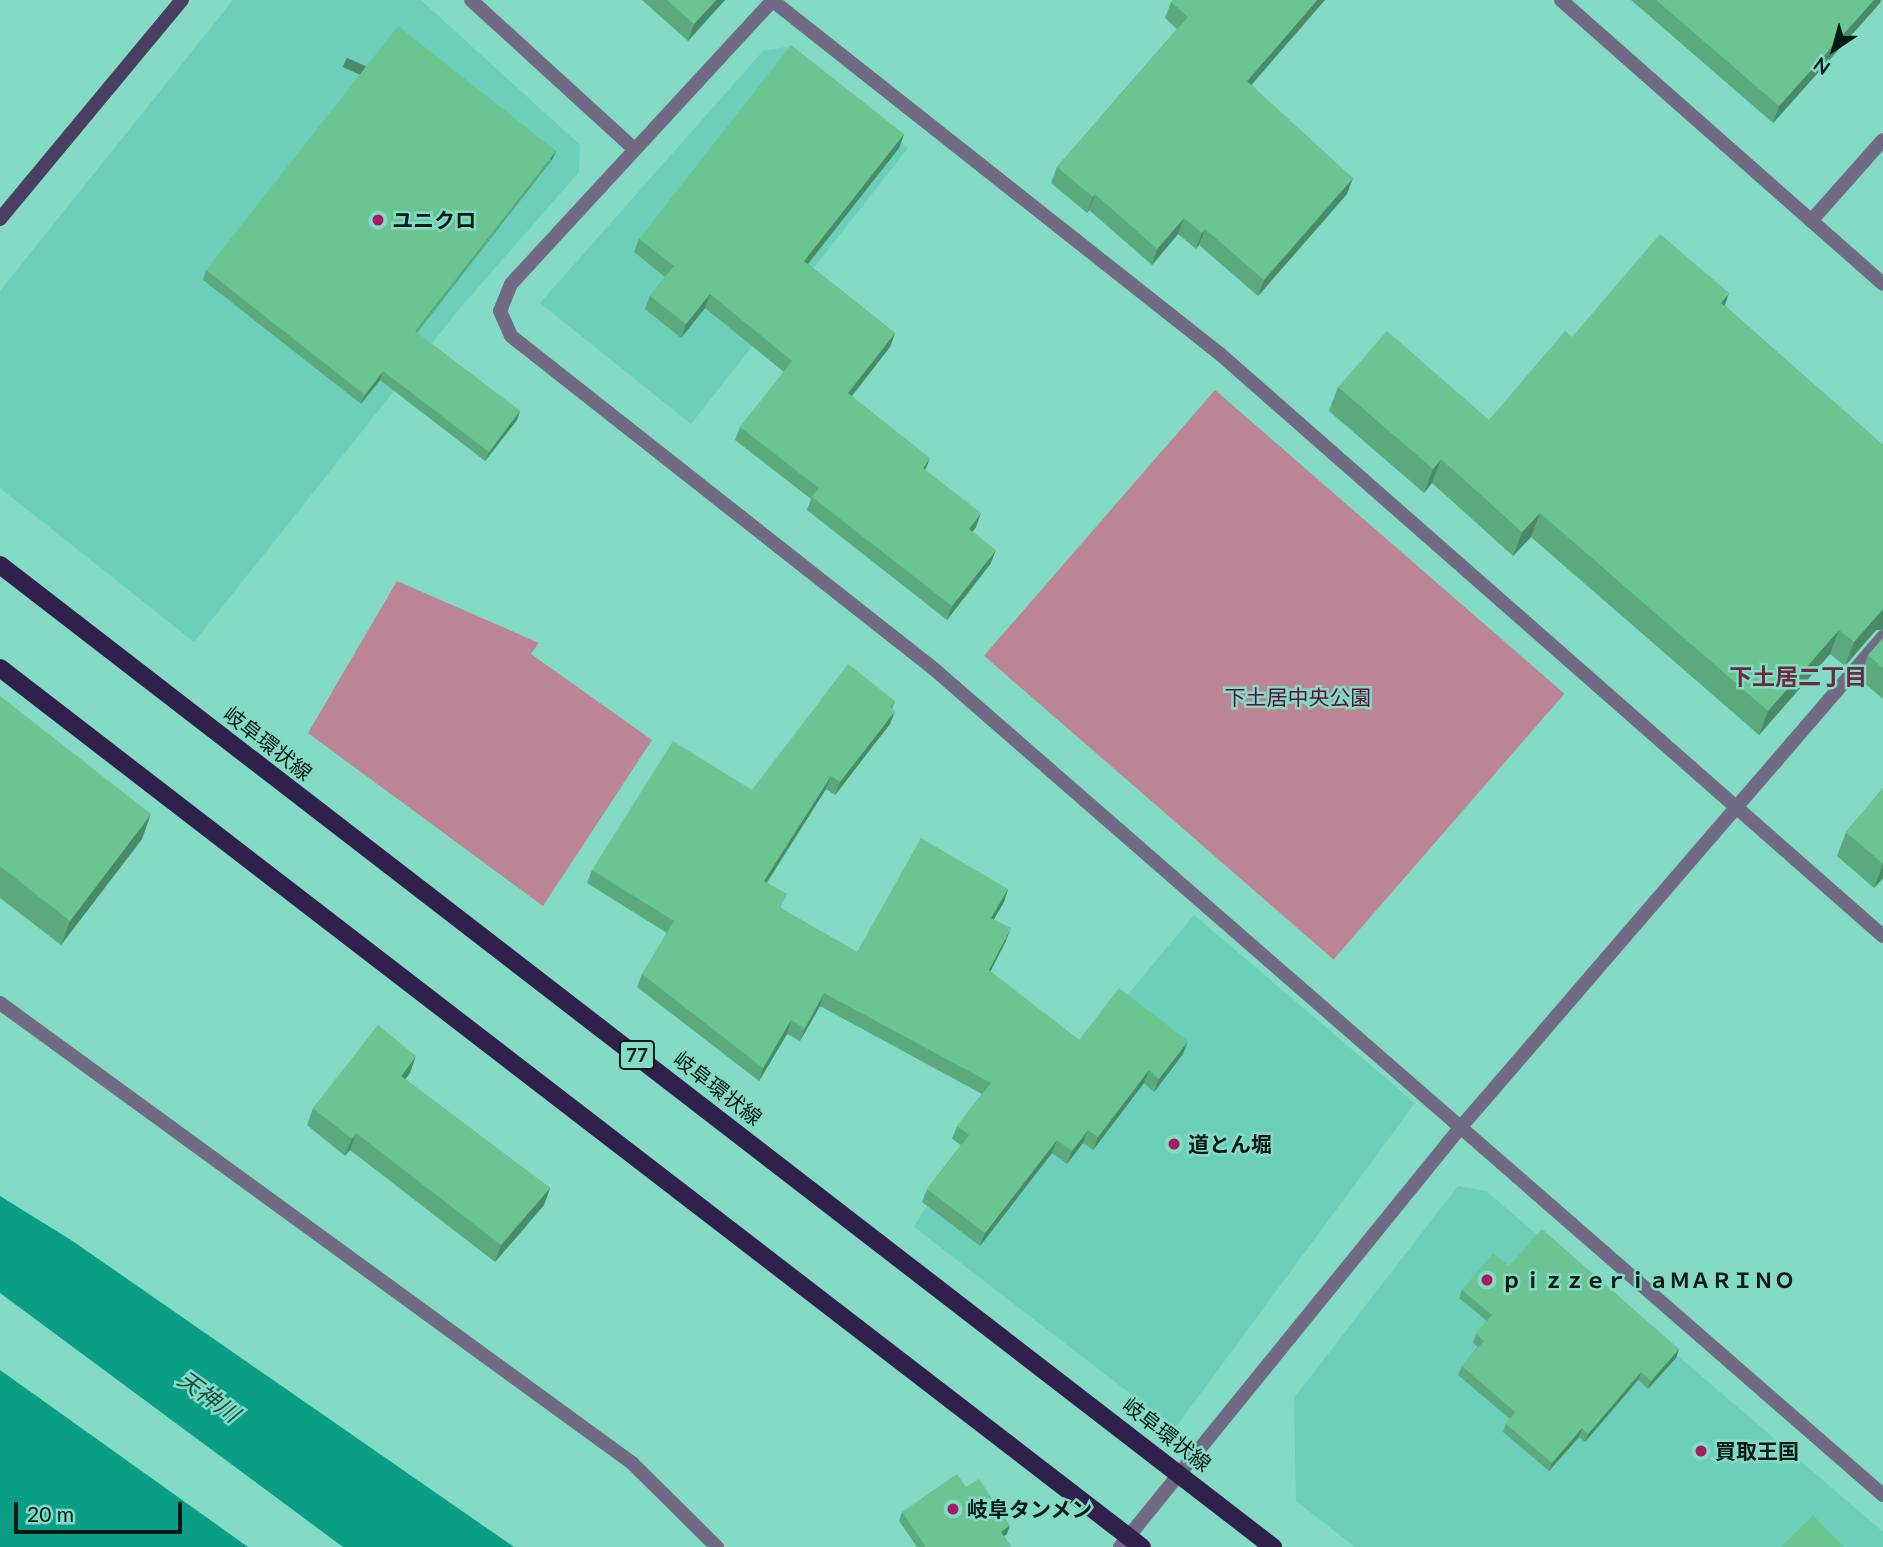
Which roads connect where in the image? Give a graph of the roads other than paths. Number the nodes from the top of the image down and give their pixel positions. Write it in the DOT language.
graph roads {
  1 [pos="181,0"];
  2 [pos="471,0"];
  3 [pos="773,0"];
  4 [pos="1561,0"];
  5 [pos="1883,140"];
  6 [pos="634,149"];
  7 [pos="0,219"];
  8 [pos="1811,221"];
  9 [pos="1883,284"];
  10 [pos="0,565"];
  11 [pos="1883,637"];
  12 [pos="0,668"];
  13 [pos="1735,808"];
  14 [pos="1883,936"];
  15 [pos="0,1003"];
  16 [pos="1460,1128"];
  17 [pos="1178,1471"];
  18 [pos="1883,1495"];
  19 [pos="1130,1543"];
  20 [pos="717,1547"];
  21 [pos="1273,1547"];
  1 -- 7 [label="street"];
  2 -- 6 [label="street"];
  3 -- 6 [label="street"];
  3 -- 13 [label="street"];
  4 -- 8 [label="street"];
  5 -- 8 [label="street"];
  6 -- 16 [label="street"];
  8 -- 9 [label="street"];
  10 -- 17 [label="main road, 岐阜環状線 / 77"];
  11 -- 13 [label="street"];
  12 -- 19 [label="main road"];
  13 -- 14 [label="street"];
  13 -- 16 [label="street"];
  15 -- 20 [label="street"];
  16 -- 17 [label="street"];
  16 -- 18 [label="street"];
  17 -- 19 [label="street"];
  17 -- 21 [label="main road, 岐阜環状線 / 77"];
}
